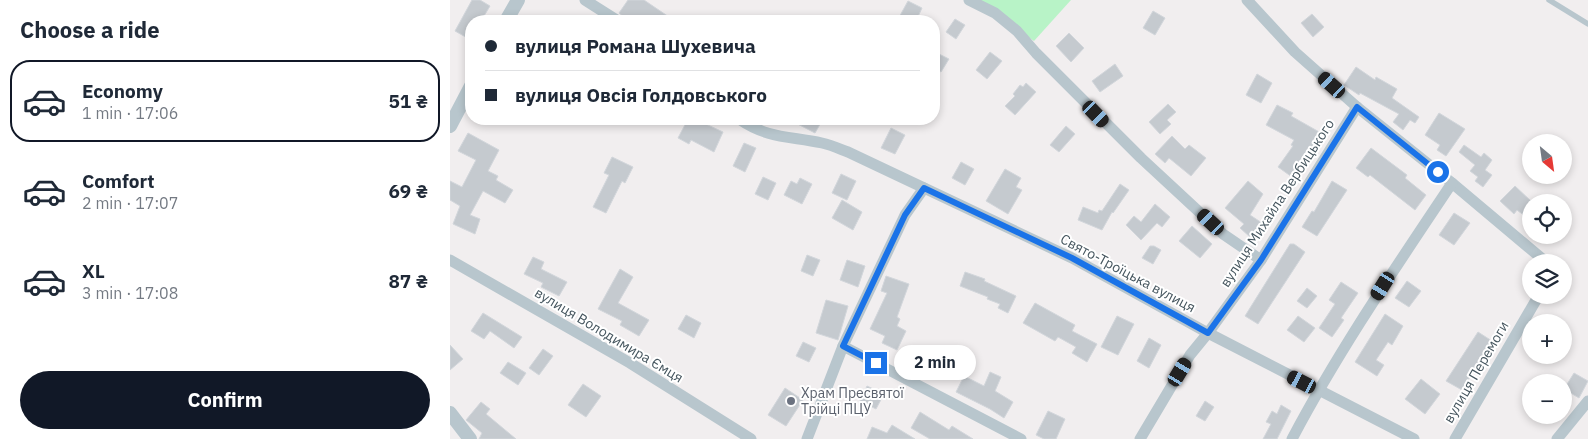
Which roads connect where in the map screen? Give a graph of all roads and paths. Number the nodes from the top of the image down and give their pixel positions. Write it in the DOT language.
graph roads {
  1 [pos="585,0"];
  2 [pos="969,0"];
  3 [pos="1247,0"];
  4 [pos="1549,0"];
  5 [pos="516,1"];
  6 [pos="509,15"];
  7 [pos="609,15"];
  8 [pos="1588,24"];
  9 [pos="465,97"];
  10 [pos="1357,107"];
  11 [pos="748,125"];
  12 [pos="450,126"];
  13 [pos="1452,183"];
  14 [pos="924,188"];
  15 [pos="1536,254"];
  16 [pos="450,260"];
  17 [pos="1261,260"];
  18 [pos="1534,304"];
  19 [pos="1208,333"];
  20 [pos="843,346"];
  21 [pos="1318,390"];
  22 [pos="1588,401"];
  23 [pos="450,413"];
  24 [pos="470,439"];
  25 [pos="751,439"];
  26 [pos="806,439"];
  27 [pos="1022,439"];
  28 [pos="1140,439"];
  29 [pos="1292,439"];
  30 [pos="1414,439"];
  31 [pos="1455,439"];
  32 [pos="1557,439"];
  1 -- 7 [label="street"];
  2 -- 17 [label="street"];
  3 -- 10 [label="street"];
  4 -- 8 [label="lane"];
  5 -- 6 [label="street"];
  9 -- 12 [label="street"];
  10 -- 13 [label="street"];
  10 -- 17 [label="street, вулиця Михайла Вербицького"];
  11 -- 14 [label="street, Свято-Троїцька вулиця"];
  13 -- 15 [label="street"];
  13 -- 21 [label="street"];
  14 -- 19 [label="street, Свято-Троїцька вулиця"];
  14 -- 20 [label="street"];
  16 -- 25 [label="street, вулиця Володимира Ємця"];
  17 -- 19 [label="street, вулиця Михайла Вербицького"];
  18 -- 31 [label="street, вулиця Перемоги"];
  19 -- 21 [label="street, Свято-Троїцька вулиця"];
  19 -- 28 [label="street, вулиця Михайла Вербицького"];
  20 -- 26 [label="street"];
  20 -- 27 [label="street"];
  21 -- 29 [label="street"];
  21 -- 30 [label="street, Свято-Троїцька вулиця"];
  22 -- 32 [label="street"];
  23 -- 24 [label="street"];
}
